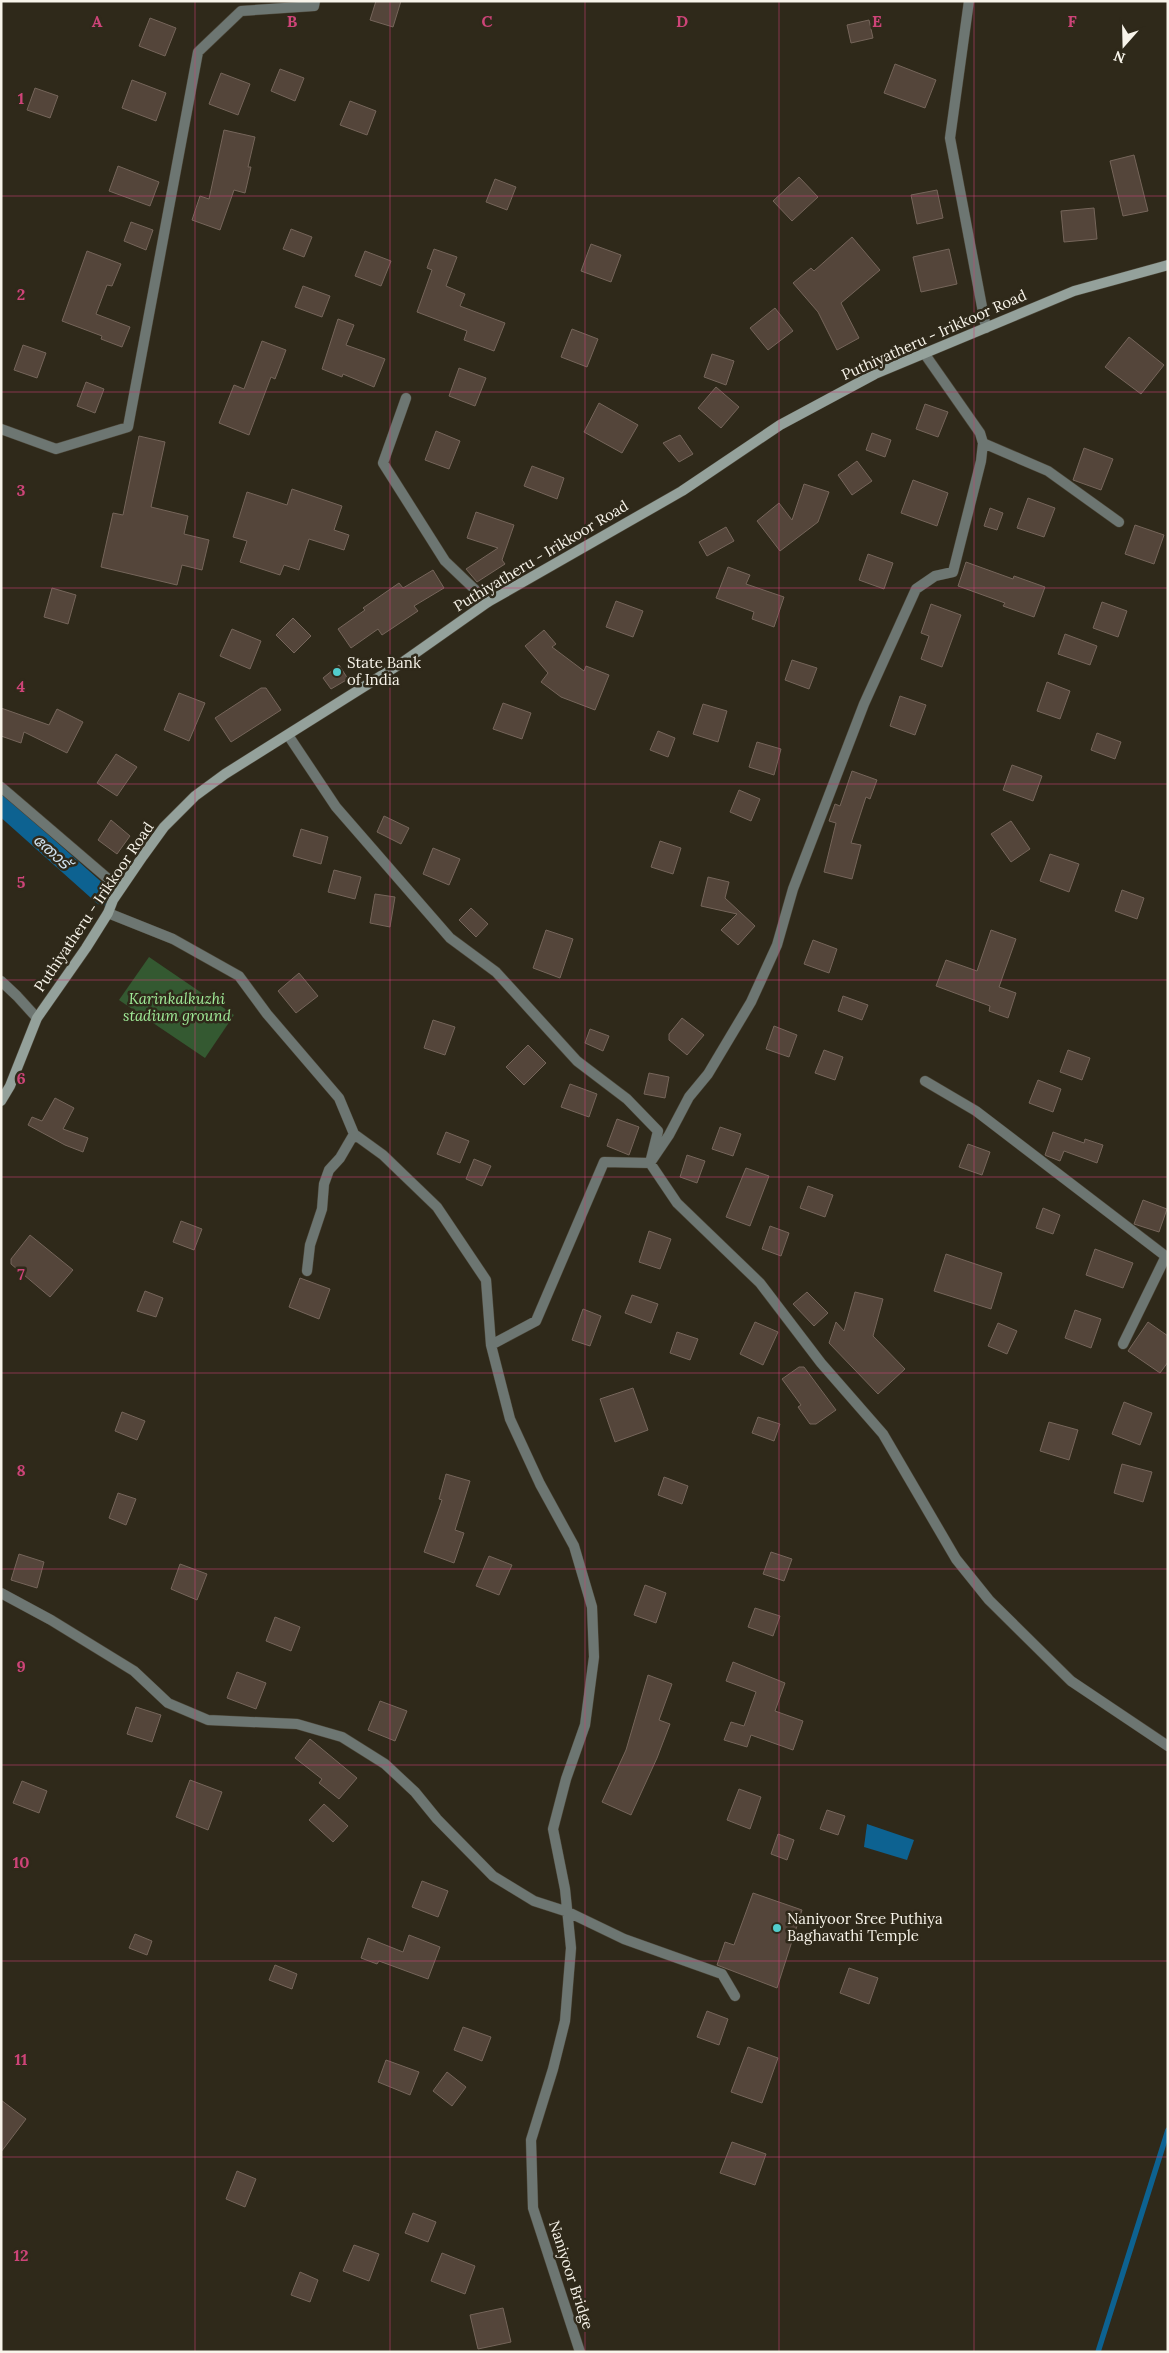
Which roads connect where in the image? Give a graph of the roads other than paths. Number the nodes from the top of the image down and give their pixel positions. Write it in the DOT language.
graph roads {
  1 [pos="315,1"];
  2 [pos="969,1"];
  3 [pos="1168,264"];
  4 [pos="986,328"];
  5 [pos="924,354"];
  6 [pos="406,398"];
  7 [pos="1,430"];
  8 [pos="983,443"];
  9 [pos="1119,522"];
  10 [pos="488,602"];
  11 [pos="288,735"];
  12 [pos="1,787"];
  13 [pos="120,889"];
  14 [pos="108,913"];
  15 [pos="1,981"];
  16 [pos="37,1018"];
  17 [pos="925,1081"];
  18 [pos="1,1101"];
  19 [pos="354,1134"];
  20 [pos="650,1163"];
  21 [pos="1167,1257"];
  22 [pos="307,1271"];
  23 [pos="1122,1344"];
  24 [pos="491,1345"];
  25 [pos="1,1594"];
  26 [pos="1168,1746"];
  27 [pos="568,1912"];
  28 [pos="735,1996"];
  29 [pos="580,2352"];
  1 -- 7 [label="street"];
  2 -- 4 [label="street"];
  3 -- 4 [label="main road, Puthiyatheru - Irikkoor Road"];
  4 -- 5 [label="main road, Puthiyatheru - Irikkoor Road"];
  5 -- 8 [label="street"];
  5 -- 10 [label="main road, Puthiyatheru - Irikkoor Road"];
  6 -- 10 [label="street"];
  8 -- 9 [label="street"];
  8 -- 20 [label="street"];
  10 -- 11 [label="main road, Puthiyatheru - Irikkoor Road"];
  11 -- 13 [label="main road, Puthiyatheru - Irikkoor Road"];
  11 -- 20 [label="street"];
  12 -- 13 [label="street"];
  13 -- 14 [label="main road, Puthiyatheru - Irikkoor Road"];
  14 -- 16 [label="main road, Puthiyatheru - Irikkoor Road"];
  14 -- 19 [label="street"];
  15 -- 16 [label="street"];
  16 -- 18 [label="main road, Puthiyatheru - Irikkoor Road"];
  17 -- 21 [label="street"];
  19 -- 22 [label="street"];
  19 -- 24 [label="street, Naniyoor Bridge"];
  20 -- 24 [label="street"];
  20 -- 26 [label="street"];
  21 -- 23 [label="street"];
  24 -- 27 [label="street, Naniyoor Bridge"];
  25 -- 27 [label="street"];
  27 -- 28 [label="street"];
  27 -- 29 [label="street, Naniyoor Bridge"];
}
